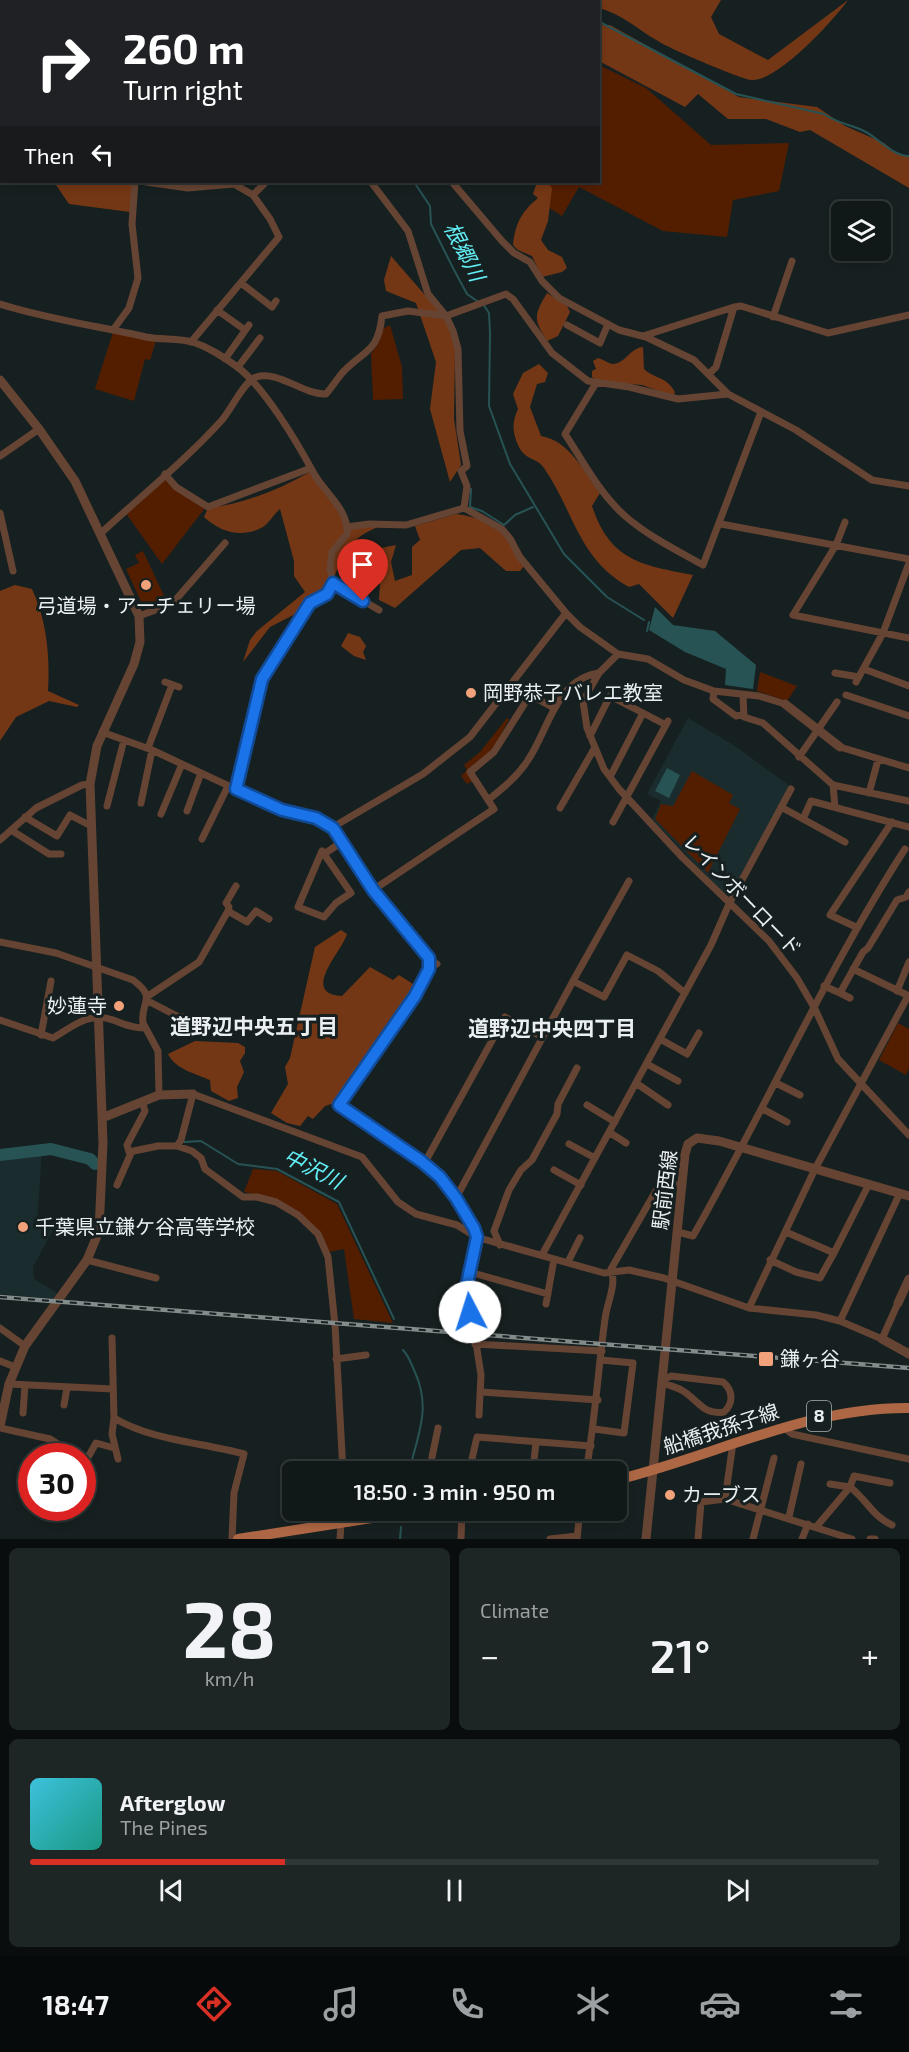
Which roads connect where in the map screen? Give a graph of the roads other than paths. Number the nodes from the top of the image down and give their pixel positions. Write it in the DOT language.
graph roads {
  1 [pos="135,183"];
  2 [pos="153,183"];
  3 [pos="265,183"];
  4 [pos="372,183"];
  5 [pos="453,183"];
  6 [pos="253,195"];
  7 [pos="792,261"];
  8 [pos="241,283"];
  9 [pos="276,301"];
  10 [pos="0,304"];
  11 [pos="734,307"];
  12 [pos="217,310"];
  13 [pos="909,315"];
  14 [pos="447,316"];
  15 [pos="773,317"];
  16 [pos="608,324"];
  17 [pos="567,325"];
  18 [pos="113,330"];
  19 [pos="643,336"];
  20 [pos="260,338"];
  21 [pos="191,342"];
  22 [pos="225,359"];
  23 [pos="238,367"];
  24 [pos="710,374"];
  25 [pos="0,380"];
  26 [pos="250,380"];
  27 [pos="596,383"];
  28 [pos="728,394"];
  29 [pos="761,412"];
  30 [pos="39,429"];
  31 [pos="0,456"];
  32 [pos="311,468"];
  33 [pos="165,474"];
  34 [pos="909,486"];
  35 [pos="464,508"];
  36 [pos="0,513"];
  37 [pos="845,522"];
  38 [pos="721,524"];
  39 [pos="347,527"];
  40 [pos="100,534"];
  41 [pos="225,543"];
  42 [pos="836,545"];
  43 [pos="909,561"];
  44 [pos="13,571"];
  45 [pos="333,583"];
  46 [pos="379,609"];
  47 [pos="566,613"];
  48 [pos="139,616"];
  49 [pos="883,633"];
  50 [pos="909,638"];
  51 [pos="618,654"];
  52 [pos="864,669"];
  53 [pos="599,672"];
  54 [pos="835,673"];
  55 [pos="172,685"];
  56 [pos="909,686"];
  57 [pos="714,691"];
  58 [pos="743,695"];
  59 [pos="846,695"];
  60 [pos="837,702"];
  61 [pos="785,704"];
  62 [pos="554,708"];
  63 [pos="643,713"];
  64 [pos="742,715"];
  65 [pos="909,716"];
  66 [pos="816,731"];
  67 [pos="102,732"];
  68 [pos="590,736"];
  69 [pos="124,740"];
  70 [pos="840,747"];
  71 [pos="150,749"];
  72 [pos="594,749"];
  73 [pos="799,757"];
  74 [pos="878,760"];
  75 [pos="182,764"];
  76 [pos="909,768"];
  77 [pos="201,772"];
  78 [pos="610,777"];
  79 [pos="90,784"];
  80 [pos="833,785"];
  81 [pos="228,786"];
  82 [pos="236,789"];
  83 [pos="791,789"];
  84 [pos="869,793"];
  85 [pos="627,798"];
  86 [pos="488,800"];
  87 [pos="909,801"];
  88 [pos="141,803"];
  89 [pos="559,805"];
  90 [pos="107,806"];
  91 [pos="781,807"];
  92 [pos="835,807"];
  93 [pos="187,811"];
  94 [pos="161,814"];
  95 [pos="25,817"];
  96 [pos="803,819"];
  97 [pos="613,822"];
  98 [pos="892,822"];
  99 [pos="91,826"];
  100 [pos="909,827"];
  101 [pos="333,828"];
  102 [pos="11,830"];
  103 [pos="202,839"];
  104 [pos="0,840"];
  105 [pos="342,842"];
  106 [pos="845,842"];
  107 [pos="905,849"];
  108 [pos="61,854"];
  109 [pos="324,854"];
  110 [pos="899,858"];
  111 [pos="909,863"];
  112 [pos="628,881"];
  113 [pos="236,886"];
  114 [pos="373,890"];
  115 [pos="909,892"];
  116 [pos="729,904"];
  117 [pos="228,911"];
  118 [pos="269,919"];
  119 [pos="856,927"];
  120 [pos="0,942"];
  121 [pos="429,958"];
  122 [pos="909,962"];
  123 [pos="437,964"];
  124 [pos="97,969"];
  125 [pos="853,969"];
  126 [pos="51,981"];
  127 [pos="573,981"];
  128 [pos="824,986"];
  129 [pos="897,991"];
  130 [pos="685,993"];
  131 [pos="840,993"];
  132 [pos="909,996"];
  133 [pos="850,998"];
  134 [pos="148,999"];
  135 [pos="815,1008"];
  136 [pos="99,1018"];
  137 [pos="0,1020"];
  138 [pos="225,1024"];
  139 [pos="144,1028"];
  140 [pos="699,1033"];
  141 [pos="40,1035"];
  142 [pos="542,1037"];
  143 [pos="660,1039"];
  144 [pos="647,1064"];
  145 [pos="577,1068"];
  146 [pos="678,1081"];
  147 [pos="636,1083"];
  148 [pos="776,1083"];
  149 [pos="862,1084"];
  150 [pos="194,1094"];
  151 [pos="159,1095"];
  152 [pos="800,1095"];
  153 [pos="142,1101"];
  154 [pos="587,1105"];
  155 [pos="668,1105"];
  156 [pos="763,1109"];
  157 [pos="102,1118"];
  158 [pos="615,1122"];
  159 [pos="787,1122"];
  160 [pos="609,1132"];
  161 [pos="909,1136"];
  162 [pos="626,1143"];
  163 [pos="569,1144"];
  164 [pos="177,1146"];
  165 [pos="743,1148"];
  166 [pos="131,1153"];
  167 [pos="595,1158"];
  168 [pos="424,1164"];
  169 [pos="815,1169"];
  170 [pos="555,1170"];
  171 [pos="667,1171"];
  172 [pos="661,1182"];
  173 [pos="869,1184"];
  174 [pos="117,1185"];
  175 [pos="581,1185"];
  176 [pos="682,1186"];
  177 [pos="904,1194"];
  178 [pos="456,1198"];
  179 [pos="678,1232"];
  180 [pos="786,1232"];
  181 [pos="476,1237"];
  182 [pos="580,1238"];
  183 [pos="500,1245"];
  184 [pos="834,1253"];
  185 [pos="542,1256"];
  186 [pos="554,1259"];
  187 [pos="87,1260"];
  188 [pos="770,1260"];
  189 [pos="568,1263"];
  190 [pos="469,1272"];
  191 [pos="612,1272"];
  192 [pos="156,1278"];
  193 [pos="909,1279"];
  194 [pos="672,1281"];
  195 [pos="548,1294"];
  196 [pos="898,1303"];
  197 [pos="546,1304"];
  198 [pos="749,1308"];
  199 [pos="840,1321"];
  200 [pos="0,1328"];
  201 [pos="112,1338"];
  202 [pos="882,1339"];
  203 [pos="475,1344"];
  204 [pos="25,1346"];
  205 [pos="602,1351"];
  206 [pos="909,1354"];
  207 [pos="366,1355"];
  208 [pos="336,1359"];
  209 [pos="601,1360"];
  210 [pos="0,1361"];
  211 [pos="15,1367"];
  212 [pos="662,1381"];
  213 [pos="9,1384"];
  214 [pos="25,1385"];
  215 [pos="67,1388"];
  216 [pos="113,1389"];
  217 [pos="482,1392"];
  218 [pos="598,1400"];
  219 [pos="64,1405"];
  220 [pos="909,1408"];
  221 [pos="23,1413"];
  222 [pos="479,1415"];
  223 [pos="114,1418"];
  224 [pos="0,1427"];
  225 [pos="783,1427"];
  226 [pos="438,1428"];
  227 [pos="594,1429"];
  228 [pos="536,1442"];
  229 [pos="56,1443"];
  230 [pos="96,1443"];
  231 [pos="733,1443"];
  232 [pos="591,1446"];
  233 [pos="114,1448"];
  234 [pos="774,1458"];
  235 [pos="118,1459"];
  236 [pos="909,1459"];
  237 [pos="342,1461"];
  238 [pos="431,1461"];
  239 [pos="472,1461"];
  240 [pos="534,1461"];
  241 [pos="588,1461"];
  242 [pos="801,1464"];
  243 [pos="653,1470"];
  244 [pos="627,1477"];
  245 [pos="890,1483"];
  246 [pos="830,1484"];
  247 [pos="850,1487"];
  248 [pos="725,1499"];
  249 [pos="761,1509"];
  250 [pos="789,1517"];
  251 [pos="355,1521"];
  252 [pos="462,1521"];
  253 [pos="579,1521"];
  254 [pos="343,1523"];
  255 [pos="808,1524"];
  256 [pos="892,1525"];
  257 [pos="817,1526"];
  258 [pos="577,1537"];
  259 [pos="232,1539"];
  260 [pos="238,1539"];
  261 [pos="340,1539"];
  262 [pos="461,1539"];
  263 [pos="550,1539"];
  264 [pos="646,1539"];
  265 [pos="698,1539"];
  266 [pos="753,1539"];
  267 [pos="802,1539"];
  268 [pos="852,1539"];
  269 [pos="870,1539"];
  270 [pos="875,1539"];
  1 -- 18 [label="street"];
  2 -- 6 [label="street"];
  3 -- 6 [label="street"];
  4 -- 14 [label="street"];
  5 -- 16 [label="street"];
  6 -- 8 [label="street"];
  7 -- 15 [label="street"];
  8 -- 9 [label="street"];
  8 -- 12 [label="street"];
  10 -- 18 [label="street"];
  11 -- 15 [label="street"];
  11 -- 19 [label="street"];
  11 -- 24 [label="street"];
  12 -- 21 [label="street"];
  12 -- 22 [label="street"];
  13 -- 15 [label="street"];
  14 -- 26 [label="street"];
  14 -- 27 [label="street"];
  14 -- 35 [label="street"];
  16 -- 17 [label="street"];
  16 -- 19 [label="street"];
  18 -- 21 [label="street"];
  19 -- 24 [label="street"];
  20 -- 23 [label="street"];
  21 -- 22 [label="street"];
  22 -- 23 [label="street"];
  23 -- 26 [label="street"];
  24 -- 28 [label="street"];
  25 -- 30 [label="street"];
  26 -- 32 [label="street"];
  26 -- 33 [label="street"];
  27 -- 28 [label="street"];
  27 -- 38 [label="street"];
  28 -- 29 [label="street"];
  29 -- 34 [label="street"];
  29 -- 38 [label="street"];
  30 -- 31 [label="street"];
  30 -- 40 [label="street"];
  32 -- 33 [label="street"];
  32 -- 39 [label="street"];
  33 -- 40 [label="street"];
  35 -- 39 [label="street"];
  35 -- 47 [label="street"];
  36 -- 44 [label="street"];
  37 -- 42 [label="street"];
  38 -- 42 [label="street"];
  39 -- 45 [label="street"];
  40 -- 48 [label="street"];
  41 -- 48 [label="street"];
  42 -- 43 [label="street"];
  42 -- 49 [label="street"];
  43 -- 49 [label="street"];
  45 -- 46 [label="street"];
  45 -- 82 [label="street"];
  47 -- 51 [label="street"];
  47 -- 101 [label="street"];
  48 -- 67 [label="street"];
  49 -- 50 [label="street"];
  49 -- 52 [label="street"];
  51 -- 53 [label="street"];
  51 -- 57 [label="street"];
  52 -- 54 [label="street"];
  52 -- 56 [label="street"];
  53 -- 62 [label="street"];
  53 -- 68 [label="street, レインボーロード"];
  55 -- 71 [label="street"];
  57 -- 58 [label="street"];
  57 -- 64 [label="street"];
  58 -- 61 [label="street"];
  58 -- 64 [label="street"];
  59 -- 65 [label="street"];
  60 -- 66 [label="street"];
  61 -- 66 [label="street"];
  62 -- 86 [label="street"];
  62 -- 86 [label="street"];
  63 -- 68 [label="street"];
  63 -- 78 [label="street"];
  63 -- 85 [label="street"];
  64 -- 73 [label="street"];
  66 -- 70 [label="street"];
  66 -- 73 [label="street"];
  67 -- 69 [label="street"];
  67 -- 79 [label="street"];
  68 -- 72 [label="street, レインボーロード"];
  69 -- 71 [label="street"];
  69 -- 90 [label="street"];
  70 -- 74 [label="street"];
  71 -- 75 [label="street"];
  71 -- 88 [label="street"];
  72 -- 78 [label="street, レインボーロード"];
  72 -- 89 [label="street"];
  73 -- 80 [label="street"];
  74 -- 76 [label="street"];
  74 -- 84 [label="street"];
  75 -- 77 [label="street"];
  75 -- 94 [label="street"];
  77 -- 81 [label="street"];
  77 -- 93 [label="street"];
  78 -- 85 [label="street, レインボーロード"];
  79 -- 95 [label="street"];
  79 -- 99 [label="street"];
  80 -- 84 [label="street"];
  80 -- 92 [label="street"];
  81 -- 82 [label="street"];
  81 -- 103 [label="street"];
  82 -- 101 [label="street"];
  83 -- 91 [label="street"];
  84 -- 87 [label="street"];
  85 -- 97 [label="street"];
  85 -- 116 [label="street, レインボーロード"];
  86 -- 114 [label="street"];
  91 -- 96 [label="street"];
  91 -- 116 [label="street"];
  92 -- 96 [label="street"];
  92 -- 98 [label="street"];
  95 -- 99 [label="street"];
  95 -- 102 [label="street"];
  96 -- 106 [label="street"];
  98 -- 100 [label="street"];
  98 -- 119 [label="street"];
  99 -- 124 [label="street"];
  101 -- 105 [label="street"];
  102 -- 104 [label="street"];
  102 -- 108 [label="street"];
  105 -- 109 [label="street"];
  105 -- 114 [label="street"];
  107 -- 110 [label="street"];
  109 -- 109 [label="street"];
  110 -- 111 [label="street"];
  110 -- 119 [label="street"];
  112 -- 127 [label="street"];
  113 -- 117 [label="street"];
  114 -- 121 [label="street"];
  115 -- 125 [label="street"];
  116 -- 130 [label="street"];
  116 -- 135 [label="street, レインボーロード"];
  117 -- 118 [label="street"];
  117 -- 134 [label="street"];
  119 -- 128 [label="street"];
  120 -- 124 [label="street"];
  121 -- 123 [label="street"];
  121 -- 168 [label="street"];
  122 -- 129 [label="street"];
  124 -- 134 [label="street"];
  124 -- 136 [label="street"];
  125 -- 129 [label="street"];
  125 -- 131 [label="street"];
  126 -- 141 [label="street"];
  127 -- 130 [label="street"];
  127 -- 142 [label="street"];
  128 -- 131 [label="street"];
  128 -- 135 [label="street"];
  129 -- 132 [label="street"];
  130 -- 143 [label="street"];
  131 -- 133 [label="street"];
  132 -- 149 [label="street"];
  134 -- 138 [label="street"];
  134 -- 139 [label="street"];
  135 -- 148 [label="street"];
  135 -- 149 [label="street, レインボーロード"];
  136 -- 139 [label="street"];
  136 -- 141 [label="street"];
  136 -- 157 [label="street"];
  137 -- 141 [label="street"];
  139 -- 151 [label="street"];
  140 -- 143 [label="street"];
  142 -- 168 [label="street"];
  142 -- 178 [label="street"];
  143 -- 144 [label="street"];
  144 -- 146 [label="street"];
  144 -- 147 [label="street"];
  145 -- 183 [label="street"];
  147 -- 155 [label="street"];
  147 -- 158 [label="street"];
  148 -- 152 [label="street"];
  148 -- 156 [label="street"];
  149 -- 161 [label="street, レインボーロード"];
  149 -- 169 [label="street"];
  150 -- 151 [label="street"];
  150 -- 164 [label="street"];
  150 -- 181 [label="street"];
  151 -- 153 [label="street"];
  153 -- 157 [label="street"];
  153 -- 166 [label="street"];
  154 -- 158 [label="street"];
  156 -- 159 [label="street"];
  156 -- 165 [label="street"];
  157 -- 187 [label="street"];
  158 -- 160 [label="street"];
  160 -- 162 [label="street"];
  160 -- 167 [label="street"];
  163 -- 167 [label="street"];
  164 -- 166 [label="street"];
  164 -- 208 [label="street"];
  165 -- 169 [label="street, 駅前西線"];
  165 -- 176 [label="street, 駅前西線"];
  165 -- 179 [label="street"];
  166 -- 174 [label="street"];
  167 -- 175 [label="street"];
  168 -- 178 [label="street"];
  169 -- 173 [label="street, 駅前西線"];
  169 -- 180 [label="street"];
  170 -- 175 [label="street"];
  171 -- 172 [label="street"];
  172 -- 176 [label="street"];
  172 -- 191 [label="street"];
  173 -- 177 [label="street, 駅前西線"];
  173 -- 184 [label="street"];
  175 -- 185 [label="street"];
  176 -- 179 [label="street, 駅前西線"];
  177 -- 199 [label="street"];
  178 -- 181 [label="street"];
  179 -- 194 [label="street, 駅前西線"];
  180 -- 184 [label="street"];
  180 -- 188 [label="street"];
  181 -- 183 [label="street"];
  181 -- 190 [label="street"];
  182 -- 189 [label="street"];
  183 -- 185 [label="street"];
  184 -- 188 [label="street"];
  185 -- 186 [label="street"];
  186 -- 189 [label="street"];
  186 -- 195 [label="street"];
  187 -- 192 [label="street"];
  187 -- 204 [label="street"];
  188 -- 198 [label="street"];
  189 -- 191 [label="street"];
  190 -- 195 [label="street"];
  190 -- 203 [label="street"];
  191 -- 194 [label="street"];
  191 -- 205 [label="street"];
  193 -- 196 [label="street"];
  194 -- 198 [label="street"];
  194 -- 212 [label="street, 駅前西線"];
  195 -- 197 [label="street"];
  196 -- 202 [label="street"];
  198 -- 199 [label="street"];
  199 -- 202 [label="street"];
  200 -- 204 [label="street"];
  201 -- 216 [label="street"];
  202 -- 206 [label="street"];
  203 -- 205 [label="street"];
  203 -- 217 [label="street"];
  204 -- 211 [label="street"];
  205 -- 209 [label="street"];
  207 -- 208 [label="street"];
  208 -- 237 [label="street"];
  209 -- 218 [label="street"];
  209 -- 227 [label="street"];
  210 -- 211 [label="street"];
  211 -- 213 [label="street"];
  212 -- 212 [label="street"];
  212 -- 243 [label="street, 駅前西線"];
  213 -- 214 [label="street"];
  213 -- 224 [label="street"];
  214 -- 215 [label="street"];
  214 -- 221 [label="street"];
  215 -- 216 [label="street"];
  215 -- 219 [label="street"];
  216 -- 223 [label="street"];
  217 -- 218 [label="street"];
  217 -- 222 [label="street"];
  218 -- 227 [label="street"];
  220 -- 225 [label="main road, 船橋我孫子線 / 8"];
  223 -- 233 [label="street"];
  223 -- 259 [label="street"];
  224 -- 229 [label="street"];
  225 -- 231 [label="main road, 船橋我孫子線 / 8"];
  225 -- 236 [label="street"];
  226 -- 238 [label="street"];
  227 -- 232 [label="street"];
  228 -- 232 [label="street"];
  228 -- 239 [label="street"];
  228 -- 240 [label="street"];
  230 -- 233 [label="street"];
  231 -- 243 [label="main road, 船橋我孫子線 / 8"];
  231 -- 248 [label="street"];
  232 -- 241 [label="street"];
  233 -- 235 [label="street"];
  234 -- 249 [label="street"];
  242 -- 250 [label="street"];
  243 -- 244 [label="main road, 船橋我孫子線 / 8"];
  243 -- 264 [label="street, 駅前西線"];
  245 -- 247 [label="street"];
  246 -- 247 [label="street"];
  247 -- 256 [label="street"];
  247 -- 257 [label="street"];
  248 -- 249 [label="street"];
  248 -- 265 [label="street"];
  249 -- 250 [label="street"];
  249 -- 266 [label="street"];
  250 -- 255 [label="street"];
  251 -- 254 [label="main road"];
  252 -- 262 [label="street"];
  253 -- 258 [label="street"];
  254 -- 260 [label="main road"];
  254 -- 261 [label="street"];
  255 -- 257 [label="street"];
  255 -- 267 [label="street"];
  257 -- 268 [label="street"];
  258 -- 263 [label="street"];
  269 -- 270 [label="street"];
}
